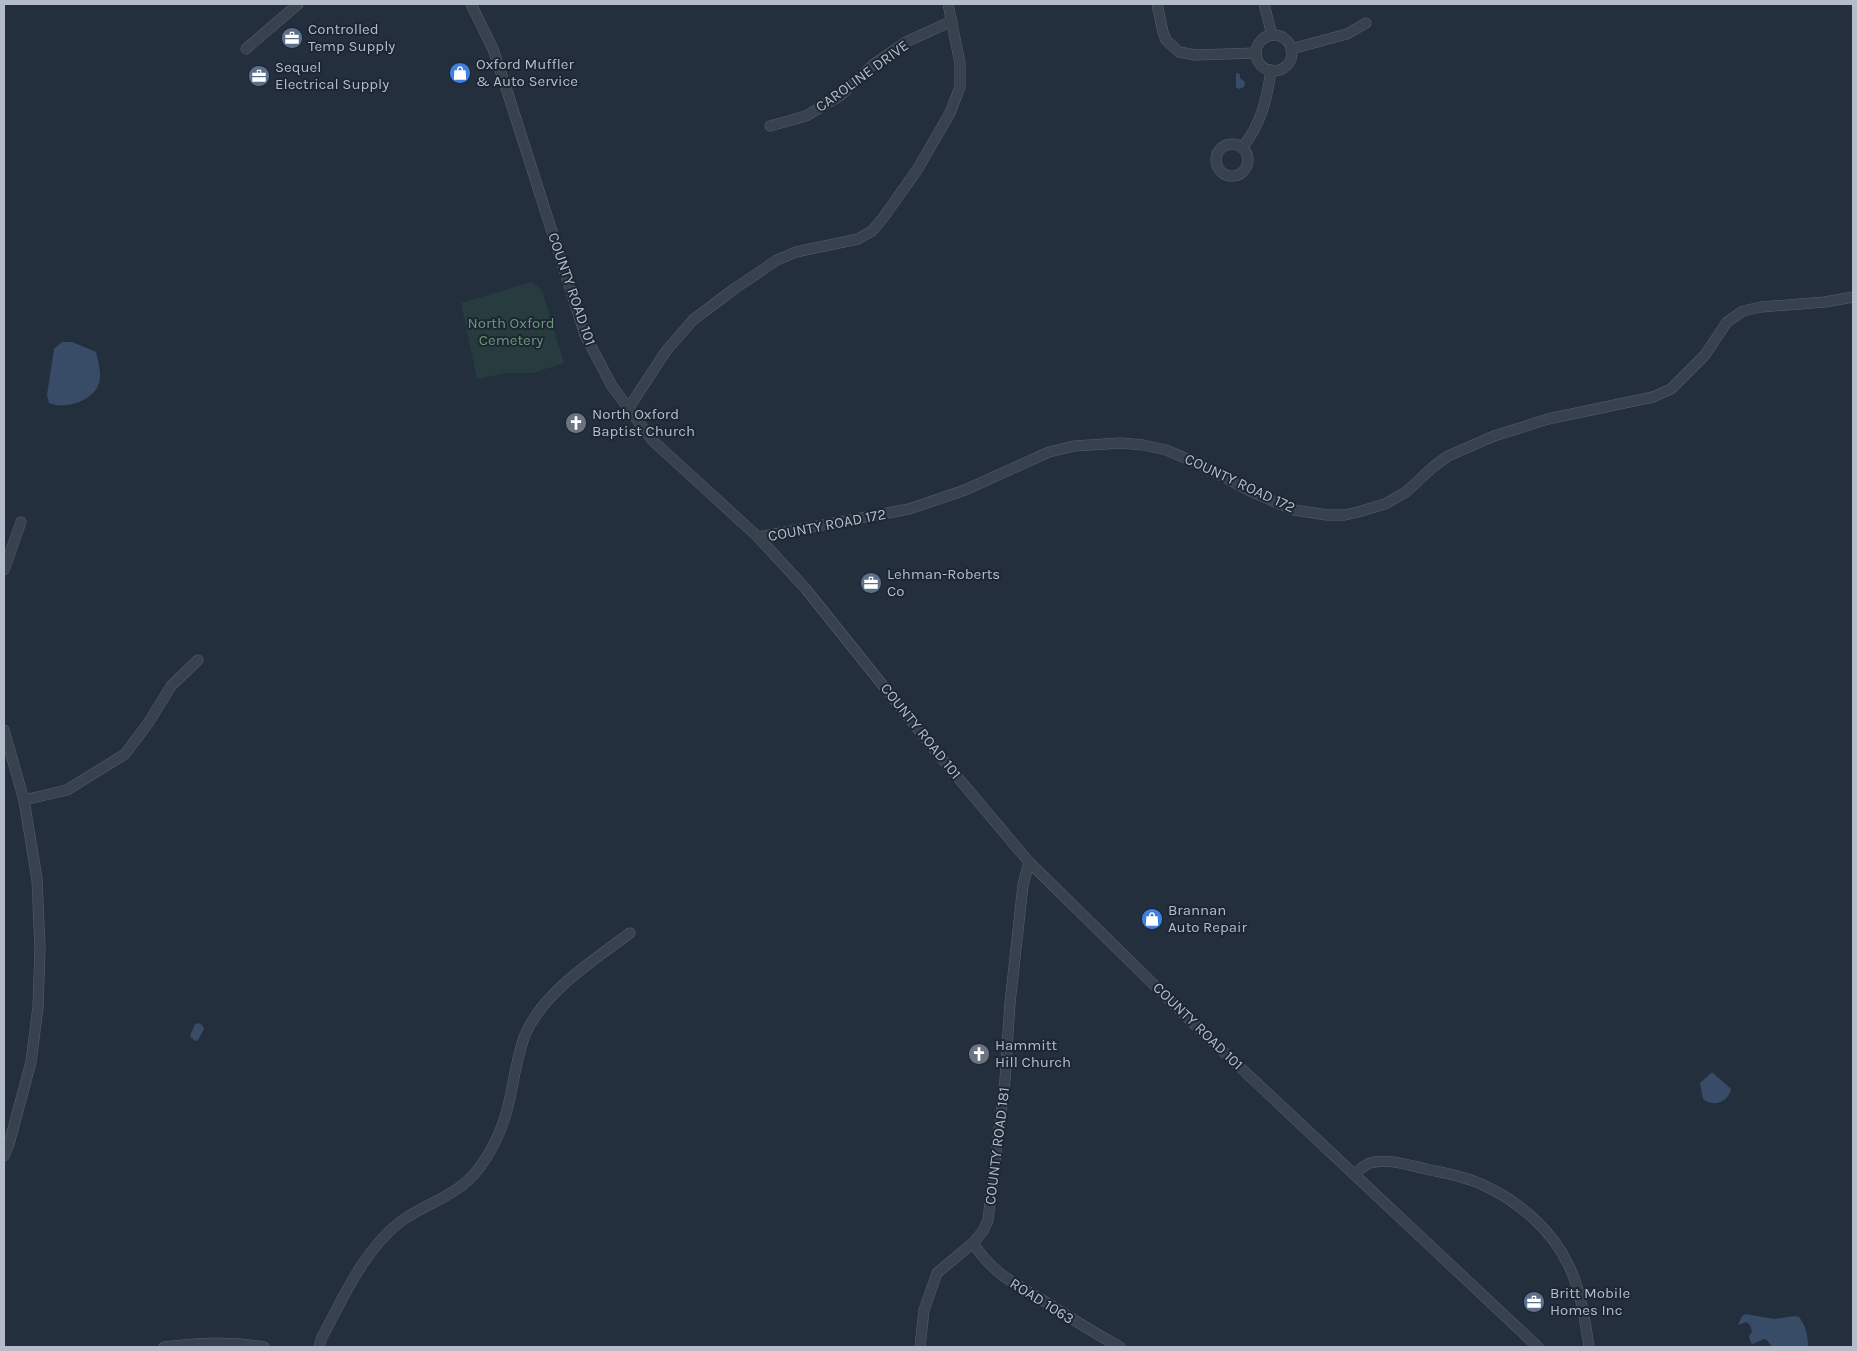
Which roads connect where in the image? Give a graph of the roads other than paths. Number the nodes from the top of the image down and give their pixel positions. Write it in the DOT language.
graph roads {
  1 [pos="298,4"];
  2 [pos="471,4"];
  3 [pos="948,4"];
  4 [pos="1157,4"];
  5 [pos="1264,4"];
  6 [pos="952,21"];
  7 [pos="1366,24"];
  8 [pos="1272,35"];
  9 [pos="246,49"];
  10 [pos="1291,49"];
  11 [pos="1256,53"];
  12 [pos="1271,70"];
  13 [pos="770,126"];
  14 [pos="1242,148"];
  15 [pos="1853,298"];
  16 [pos="628,409"];
  17 [pos="21,522"];
  18 [pos="758,537"];
  19 [pos="4,570"];
  20 [pos="198,660"];
  21 [pos="4,730"];
  22 [pos="24,800"];
  23 [pos="1029,862"];
  24 [pos="630,933"];
  25 [pos="4,1156"];
  26 [pos="1354,1174"];
  27 [pos="973,1243"];
  28 [pos="164,1347"];
  29 [pos="264,1347"];
  30 [pos="319,1347"];
  31 [pos="920,1347"];
  32 [pos="1120,1347"];
  33 [pos="1538,1347"];
  34 [pos="1590,1347"];
  1 -- 9 [label="street"];
  2 -- 16 [label="street, COUNTY ROAD 101"];
  3 -- 6 [label="street"];
  4 -- 11 [label="street"];
  5 -- 8 [label="street"];
  6 -- 13 [label="street, CAROLINE DRIVE"];
  6 -- 16 [label="street"];
  7 -- 10 [label="street"];
  8 -- 10 [label="street"];
  8 -- 11 [label="street"];
  10 -- 12 [label="street"];
  11 -- 12 [label="street"];
  12 -- 14 [label="street"];
  15 -- 18 [label="street, COUNTY ROAD 172"];
  16 -- 18 [label="street, COUNTY ROAD 101"];
  17 -- 19 [label="street"];
  18 -- 23 [label="street, COUNTY ROAD 101"];
  20 -- 22 [label="street"];
  21 -- 22 [label="street"];
  22 -- 25 [label="street"];
  23 -- 26 [label="street, COUNTY ROAD 101"];
  23 -- 27 [label="street, COUNTY ROAD 181"];
  24 -- 30 [label="street"];
  26 -- 33 [label="street, COUNTY ROAD 101"];
  26 -- 34 [label="street"];
  27 -- 31 [label="street, COUNTY ROAD 181"];
  27 -- 32 [label="street, ROAD 1063"];
  28 -- 29 [label="street"];
}
